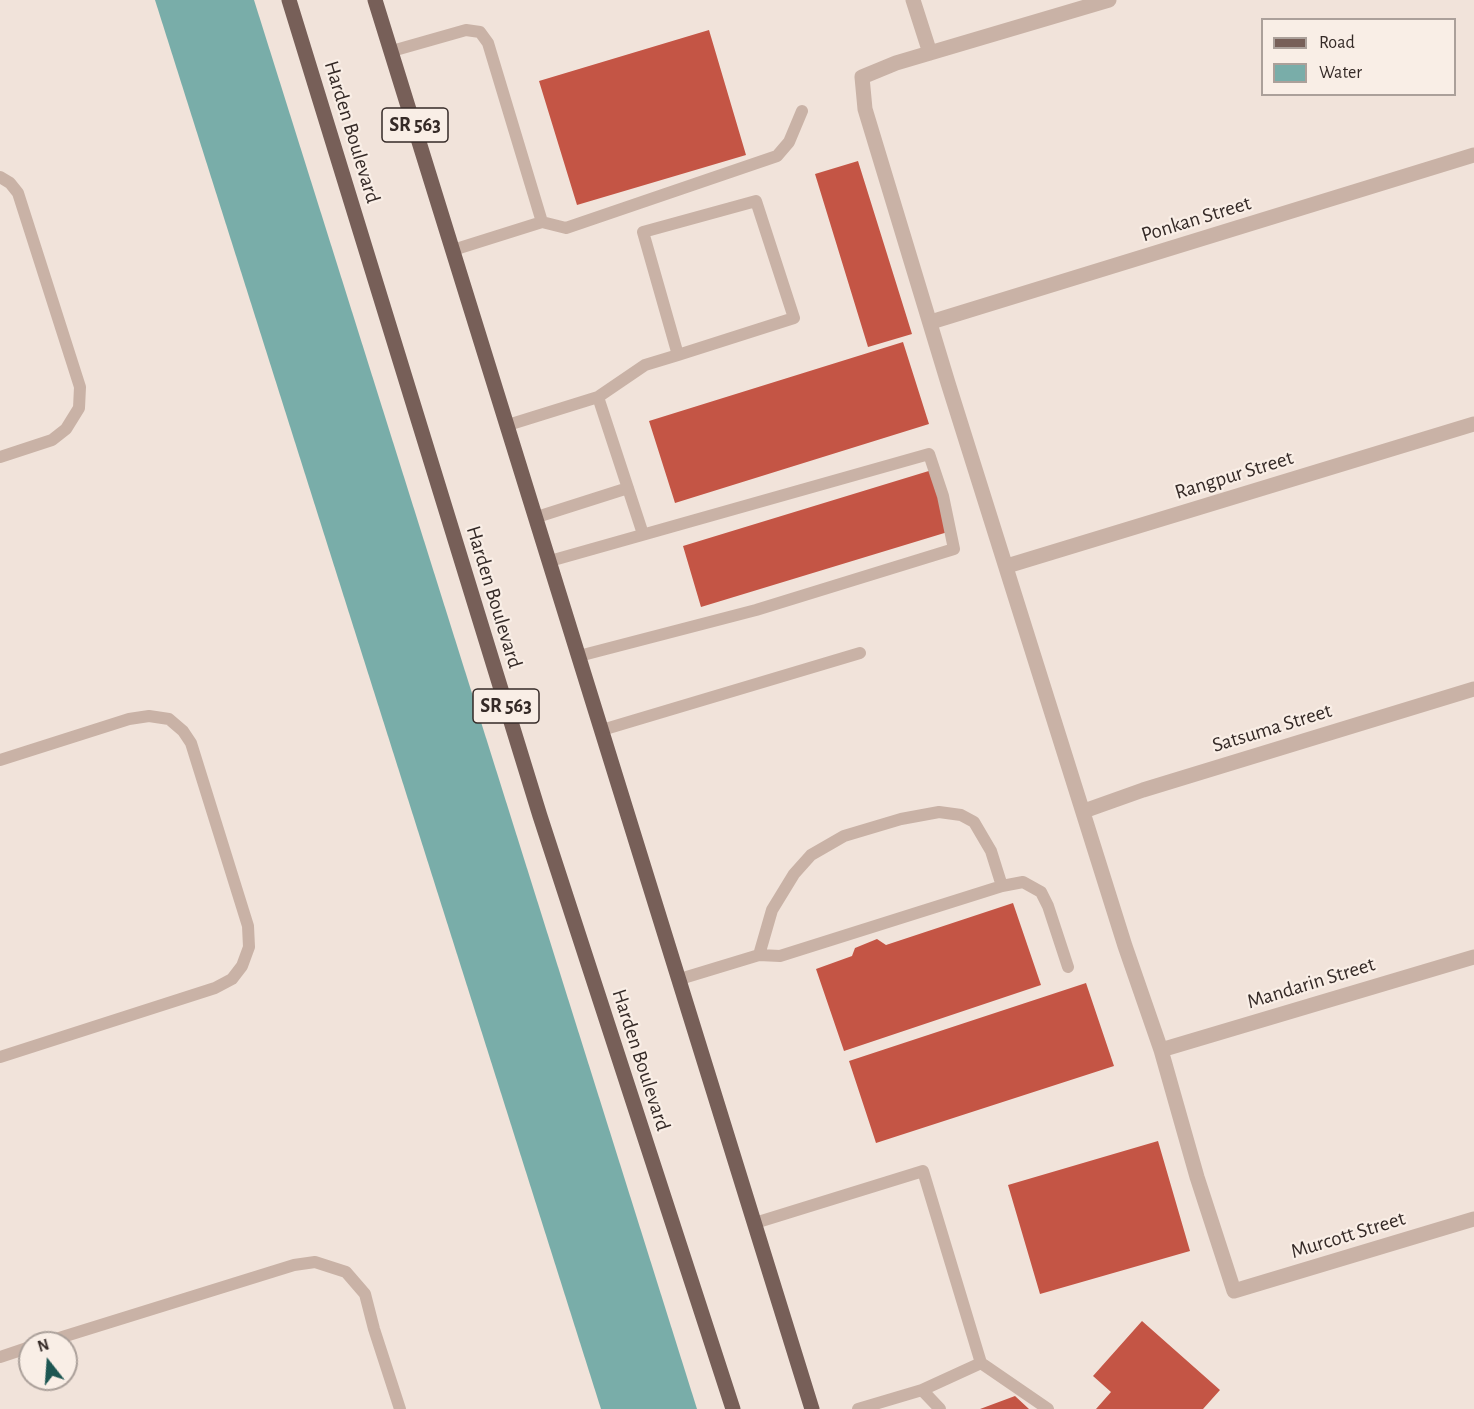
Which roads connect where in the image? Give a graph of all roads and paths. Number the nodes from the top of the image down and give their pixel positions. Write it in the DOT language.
graph roads {
  1 [pos="289,0"];
  2 [pos="375,0"];
  3 [pos="912,0"];
  4 [pos="1108,0"];
  5 [pos="392,51"];
  6 [pos="930,53"];
  7 [pos="802,111"];
  8 [pos="1474,155"];
  9 [pos="0,177"];
  10 [pos="542,222"];
  11 [pos="453,250"];
  12 [pos="931,322"];
  13 [pos="678,355"];
  14 [pos="598,396"];
  15 [pos="1474,424"];
  16 [pos="508,425"];
  17 [pos="0,457"];
  18 [pos="628,488"];
  19 [pos="537,517"];
  20 [pos="643,534"];
  21 [pos="550,561"];
  22 [pos="1006,566"];
  23 [pos="860,653"];
  24 [pos="579,656"];
  25 [pos="1474,689"];
  26 [pos="603,730"];
  27 [pos="0,760"];
  28 [pos="1084,811"];
  29 [pos="1002,886"];
  30 [pos="759,955"];
  31 [pos="1474,957"];
  32 [pos="1068,967"];
  33 [pos="680,979"];
  34 [pos="1161,1050"];
  35 [pos="0,1057"];
  36 [pos="1474,1219"];
  37 [pos="755,1223"];
  38 [pos="78,1332"];
  39 [pos="18,1351"];
  40 [pos="0,1357"];
  41 [pos="981,1363"];
  42 [pos="922,1389"];
  43 [pos="399,1409"];
  44 [pos="733,1409"];
  45 [pos="812,1409"];
  46 [pos="858,1409"];
  47 [pos="940,1409"];
  48 [pos="1048,1409"];
  1 -- 44 [label="main road, Harden Boulevard / SR 563"];
  2 -- 5 [label="main road, SR 563"];
  3 -- 6 [label="street"];
  4 -- 6 [label="street"];
  5 -- 10 [label="lane"];
  5 -- 11 [label="main road, SR 563"];
  6 -- 12 [label="street"];
  7 -- 10 [label="lane"];
  8 -- 12 [label="street, Ponkan Street"];
  9 -- 17 [label="lane"];
  10 -- 11 [label="lane"];
  11 -- 16 [label="main road, SR 563"];
  12 -- 22 [label="street"];
  13 -- 13 [label="lane"];
  13 -- 14 [label="lane"];
  14 -- 16 [label="lane"];
  14 -- 18 [label="lane"];
  15 -- 22 [label="street, Rangpur Street"];
  16 -- 19 [label="main road, SR 563"];
  18 -- 19 [label="lane"];
  18 -- 20 [label="lane"];
  19 -- 21 [label="main road, SR 563"];
  20 -- 21 [label="lane"];
  20 -- 24 [label="lane"];
  21 -- 24 [label="main road, SR 563"];
  22 -- 28 [label="street"];
  23 -- 26 [label="lane"];
  24 -- 26 [label="main road, SR 563"];
  25 -- 28 [label="street, Satsuma Street"];
  26 -- 33 [label="main road, SR 563"];
  27 -- 35 [label="lane"];
  28 -- 34 [label="street"];
  29 -- 30 [label="lane"];
  29 -- 30 [label="lane"];
  29 -- 32 [label="lane"];
  30 -- 33 [label="lane"];
  31 -- 34 [label="street, Mandarin Street"];
  33 -- 37 [label="main road, SR 563"];
  34 -- 36 [label="street, Murcott Street"];
  37 -- 41 [label="lane"];
  37 -- 45 [label="main road, SR 563"];
  38 -- 43 [label="lane"];
  39 -- 40 [label="lane"];
  41 -- 42 [label="lane"];
  41 -- 48 [label="lane"];
  42 -- 46 [label="lane"];
  42 -- 47 [label="lane"];
}
